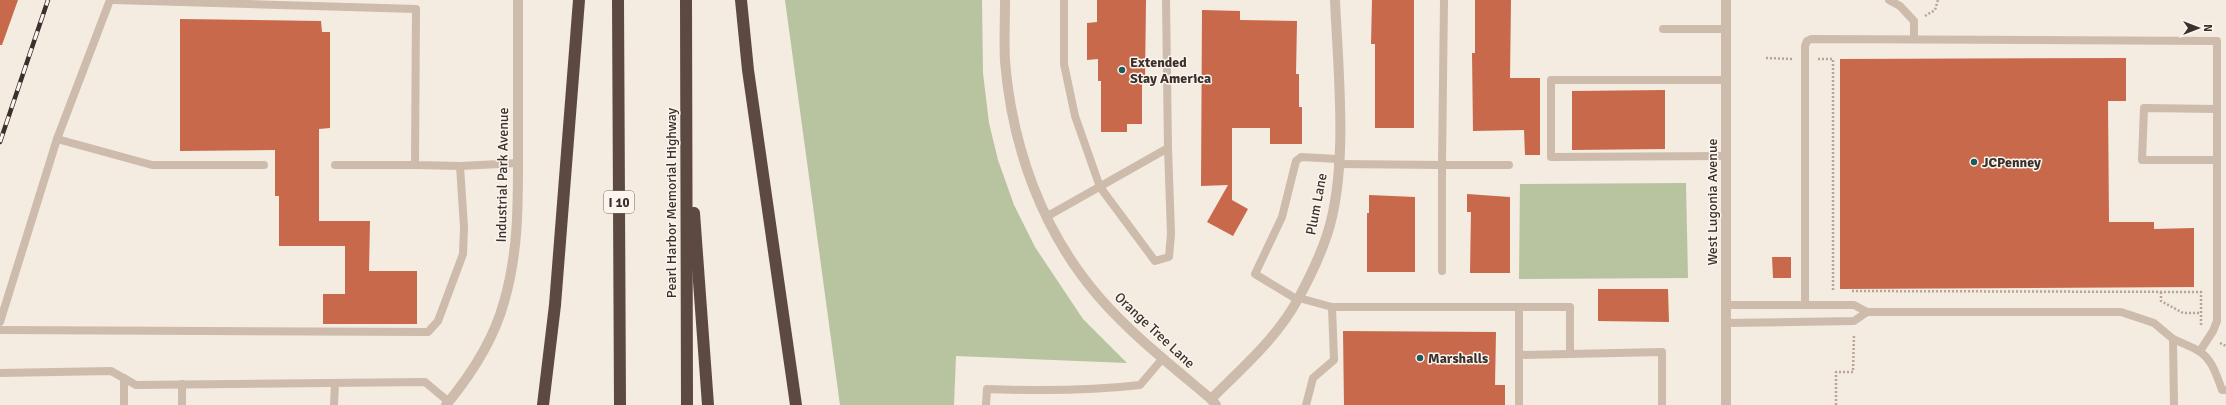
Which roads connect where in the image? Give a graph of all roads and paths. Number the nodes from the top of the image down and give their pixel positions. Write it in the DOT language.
graph roads {
  1 [pos="110,0"];
  2 [pos="114,0"];
  3 [pos="518,0"];
  4 [pos="579,0"];
  5 [pos="618,0"];
  6 [pos="686,0"];
  7 [pos="741,0"];
  8 [pos="1005,0"];
  9 [pos="1064,0"];
  10 [pos="1166,0"];
  11 [pos="1335,0"];
  12 [pos="1444,0"];
  13 [pos="1726,0"];
  14 [pos="1889,0"];
  15 [pos="1938,0"];
  16 [pos="1914,21"];
  17 [pos="1663,29"];
  18 [pos="1726,29"];
  19 [pos="1914,39"];
  20 [pos="1766,58"];
  21 [pos="1805,59"];
  22 [pos="1726,80"];
  23 [pos="2216,109"];
  24 [pos="686,120"];
  25 [pos="57,139"];
  26 [pos="1168,148"];
  27 [pos="1726,156"];
  28 [pos="2216,160"];
  29 [pos="1338,161"];
  30 [pos="518,163"];
  31 [pos="264,164"];
  32 [pos="335,165"];
  33 [pos="415,165"];
  34 [pos="1442,165"];
  35 [pos="1509,165"];
  36 [pos="460,166"];
  37 [pos="1100,187"];
  38 [pos="1046,217"];
  39 [pos="1442,271"];
  40 [pos="1805,291"];
  41 [pos="1833,291"];
  42 [pos="1840,291"];
  43 [pos="1847,291"];
  44 [pos="2161,292"];
  45 [pos="1298,299"];
  46 [pos="1805,304"];
  47 [pos="1726,305"];
  48 [pos="1332,307"];
  49 [pos="1519,307"];
  50 [pos="1867,312"];
  51 [pos="2200,313"];
  52 [pos="0,322"];
  53 [pos="1726,323"];
  54 [pos="0,330"];
  55 [pos="1854,334"];
  56 [pos="2210,335"];
  57 [pos="2174,338"];
  58 [pos="2226,346"];
  59 [pos="2200,351"];
  60 [pos="1570,354"];
  61 [pos="1519,355"];
  62 [pos="1163,358"];
  63 [pos="0,373"];
  64 [pos="124,378"];
  65 [pos="335,383"];
  66 [pos="182,384"];
  67 [pos="2226,390"];
  68 [pos="1213,402"];
  69 [pos="448,404"];
  70 [pos="124,405"];
  71 [pos="182,405"];
  72 [pos="334,405"];
  73 [pos="543,405"];
  74 [pos="620,405"];
  75 [pos="687,405"];
  76 [pos="708,405"];
  77 [pos="796,405"];
  78 [pos="986,405"];
  79 [pos="1306,405"];
  80 [pos="1519,405"];
  81 [pos="1662,405"];
  82 [pos="1726,405"];
  83 [pos="1836,405"];
  84 [pos="2174,405"];
  1 -- 25 [label="lane"];
  2 -- 33 [label="lane"];
  3 -- 30 [label="street, Industrial Park Avenue"];
  4 -- 73 [label="highway"];
  5 -- 74 [label="highway, I 10"];
  6 -- 24 [label="highway, Pearl Harbor Memorial Highway"];
  7 -- 77 [label="highway"];
  8 -- 38 [label="street, Orange Tree Lane"];
  9 -- 37 [label="lane"];
  10 -- 26 [label="lane"];
  11 -- 29 [label="street, Plum Lane"];
  12 -- 34 [label="lane"];
  13 -- 18 [label="street, West Lugonia Avenue"];
  14 -- 16 [label="lane"];
  15 -- 16 [label="path"];
  16 -- 19 [label="lane"];
  17 -- 18 [label="lane"];
  18 -- 22 [label="street, West Lugonia Avenue"];
  19 -- 21 [label="lane"];
  19 -- 23 [label="lane"];
  20 -- 21 [label="path"];
  21 -- 40 [label="lane"];
  21 -- 41 [label="path"];
  22 -- 27 [label="street, West Lugonia Avenue"];
  22 -- 27 [label="lane"];
  23 -- 28 [label="lane"];
  23 -- 28 [label="lane"];
  24 -- 75 [label="highway, Pearl Harbor Memorial Highway"];
  24 -- 76 [label="highway"];
  25 -- 31 [label="lane"];
  25 -- 52 [label="lane"];
  26 -- 37 [label="lane"];
  26 -- 37 [label="lane"];
  27 -- 47 [label="street, West Lugonia Avenue"];
  28 -- 56 [label="lane"];
  29 -- 34 [label="lane"];
  29 -- 45 [label="street, Plum Lane"];
  29 -- 45 [label="lane"];
  30 -- 36 [label="lane"];
  30 -- 69 [label="street, Industrial Park Avenue"];
  32 -- 33 [label="lane"];
  33 -- 36 [label="lane"];
  34 -- 35 [label="lane"];
  34 -- 39 [label="lane"];
  36 -- 54 [label="lane"];
  37 -- 38 [label="lane"];
  38 -- 62 [label="street, Orange Tree Lane"];
  40 -- 41 [label="path"];
  40 -- 46 [label="lane"];
  41 -- 42 [label="path"];
  43 -- 44 [label="path"];
  44 -- 51 [label="path"];
  44 -- 51 [label="path"];
  45 -- 48 [label="lane"];
  45 -- 68 [label="street, Plum Lane"];
  46 -- 47 [label="lane"];
  46 -- 50 [label="lane"];
  47 -- 53 [label="street, West Lugonia Avenue"];
  48 -- 49 [label="lane"];
  48 -- 79 [label="lane"];
  49 -- 60 [label="lane"];
  49 -- 61 [label="lane"];
  50 -- 53 [label="lane"];
  50 -- 57 [label="lane"];
  51 -- 56 [label="path"];
  53 -- 82 [label="street, West Lugonia Avenue"];
  55 -- 83 [label="path"];
  56 -- 58 [label="path"];
  56 -- 59 [label="lane"];
  57 -- 59 [label="lane"];
  57 -- 84 [label="lane"];
  59 -- 67 [label="lane"];
  60 -- 61 [label="lane"];
  60 -- 81 [label="lane"];
  61 -- 80 [label="lane"];
  62 -- 68 [label="street, Orange Tree Lane"];
  62 -- 78 [label="lane"];
  63 -- 64 [label="lane"];
  64 -- 66 [label="lane"];
  64 -- 70 [label="lane"];
  65 -- 66 [label="lane"];
  65 -- 69 [label="lane"];
  65 -- 72 [label="lane"];
  66 -- 71 [label="lane"];
}
